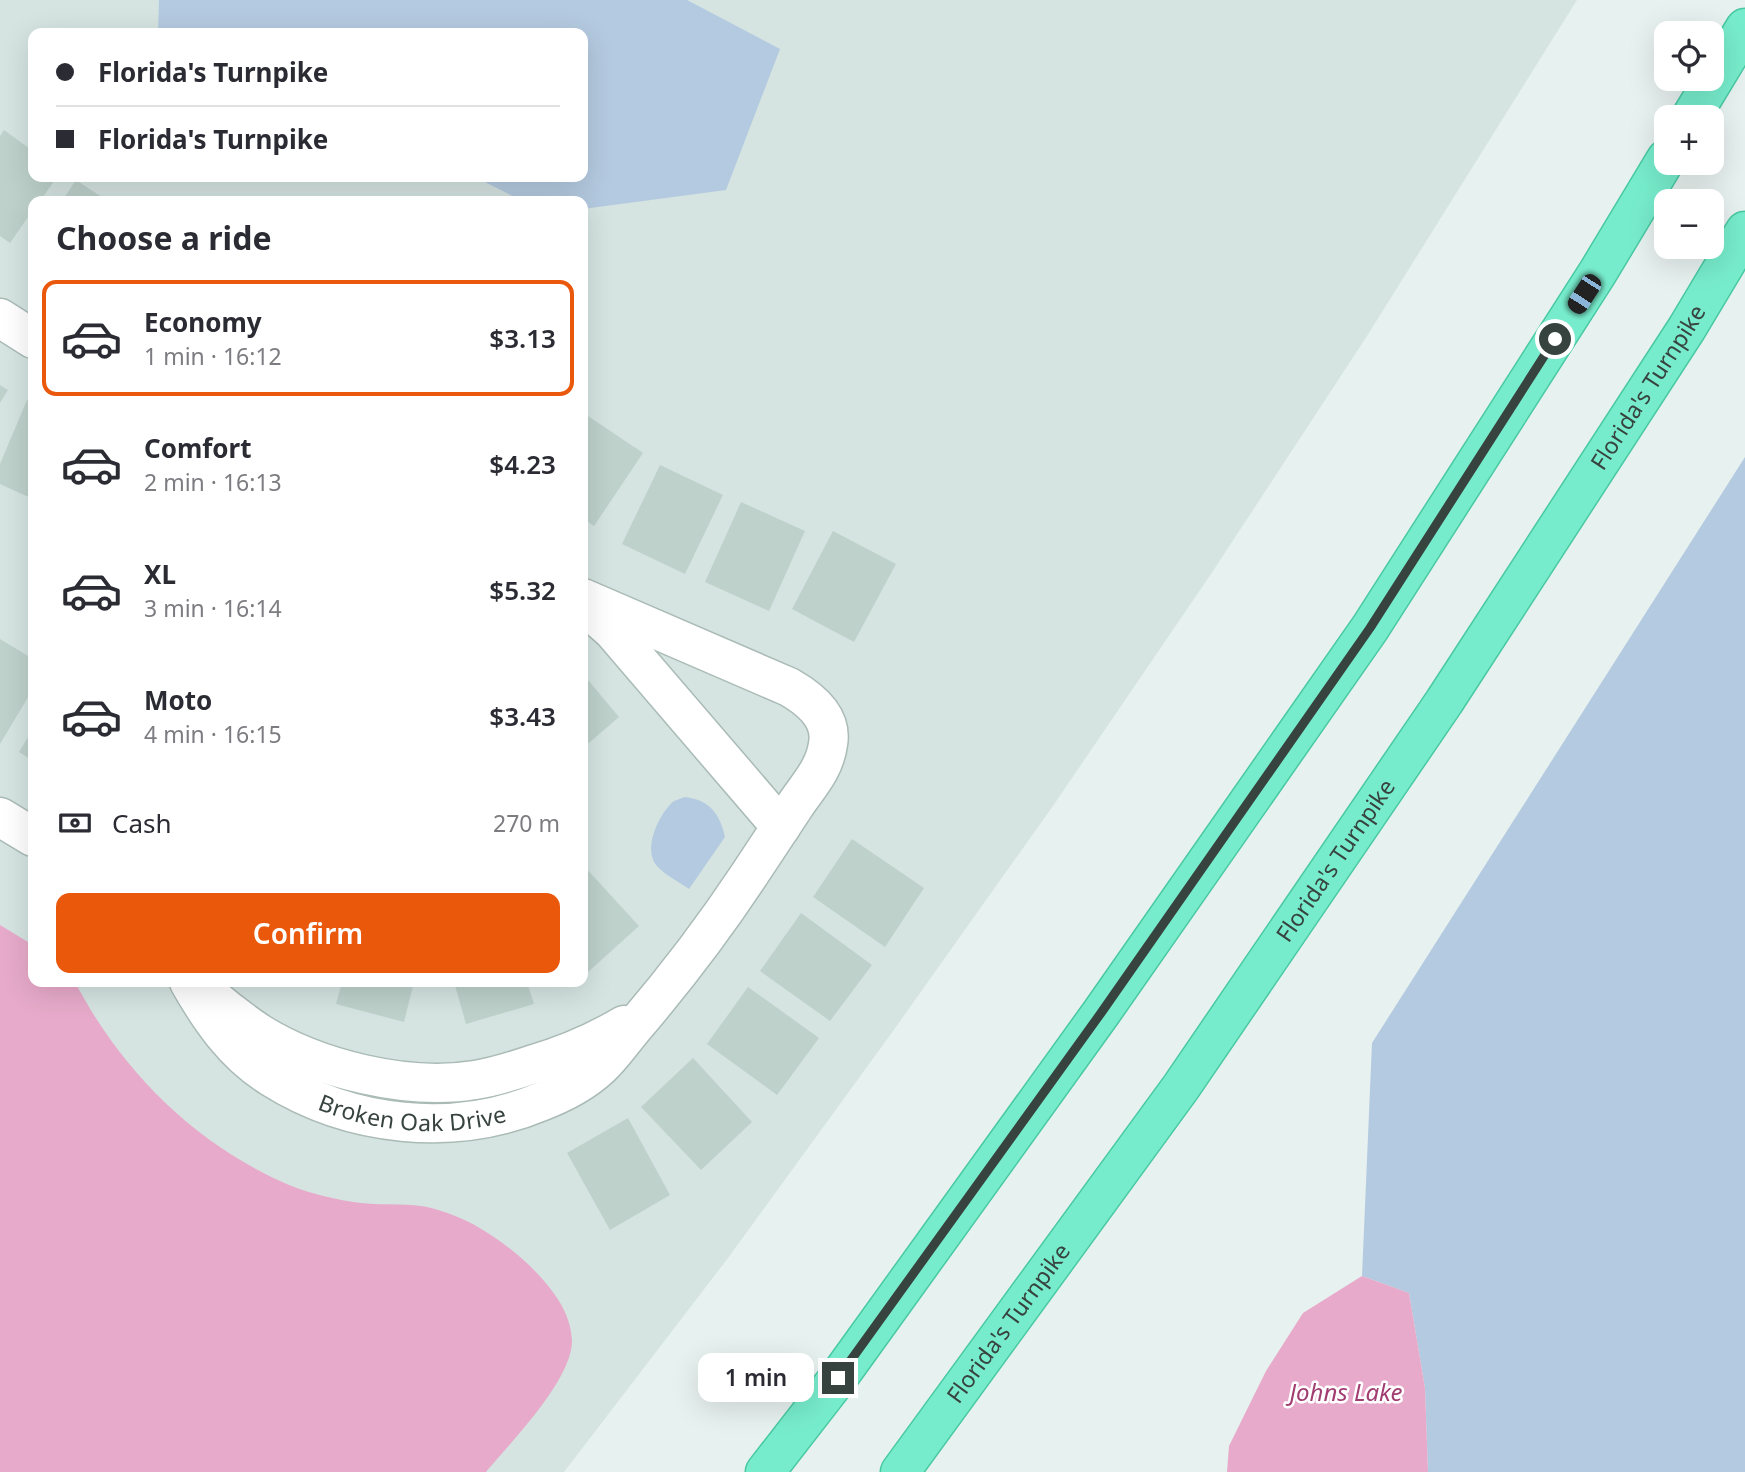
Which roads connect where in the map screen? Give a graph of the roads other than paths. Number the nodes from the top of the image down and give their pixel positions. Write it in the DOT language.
graph roads {
  1 [pos="1745,27"];
  2 [pos="1698,105"];
  3 [pos="1656,175"];
  4 [pos="1745,231"];
  5 [pos="0,318"];
  6 [pos="28,336"];
  7 [pos="588,600"];
  8 [pos="588,608"];
  9 [pos="0,817"];
  10 [pos="781,827"];
  11 [pos="28,834"];
  12 [pos="198,987"];
  13 [pos="765,1472"];
  14 [pos="900,1472"];
  1 -- 2 [label="highway"];
  3 -- 13 [label="highway"];
  4 -- 14 [label="highway, Florida's Turnpike"];
  5 -- 6 [label="street"];
  7 -- 10 [label="street, Broken Oak Drive"];
  8 -- 10 [label="street"];
  9 -- 11 [label="street"];
  10 -- 12 [label="street, Broken Oak Drive"];
}
